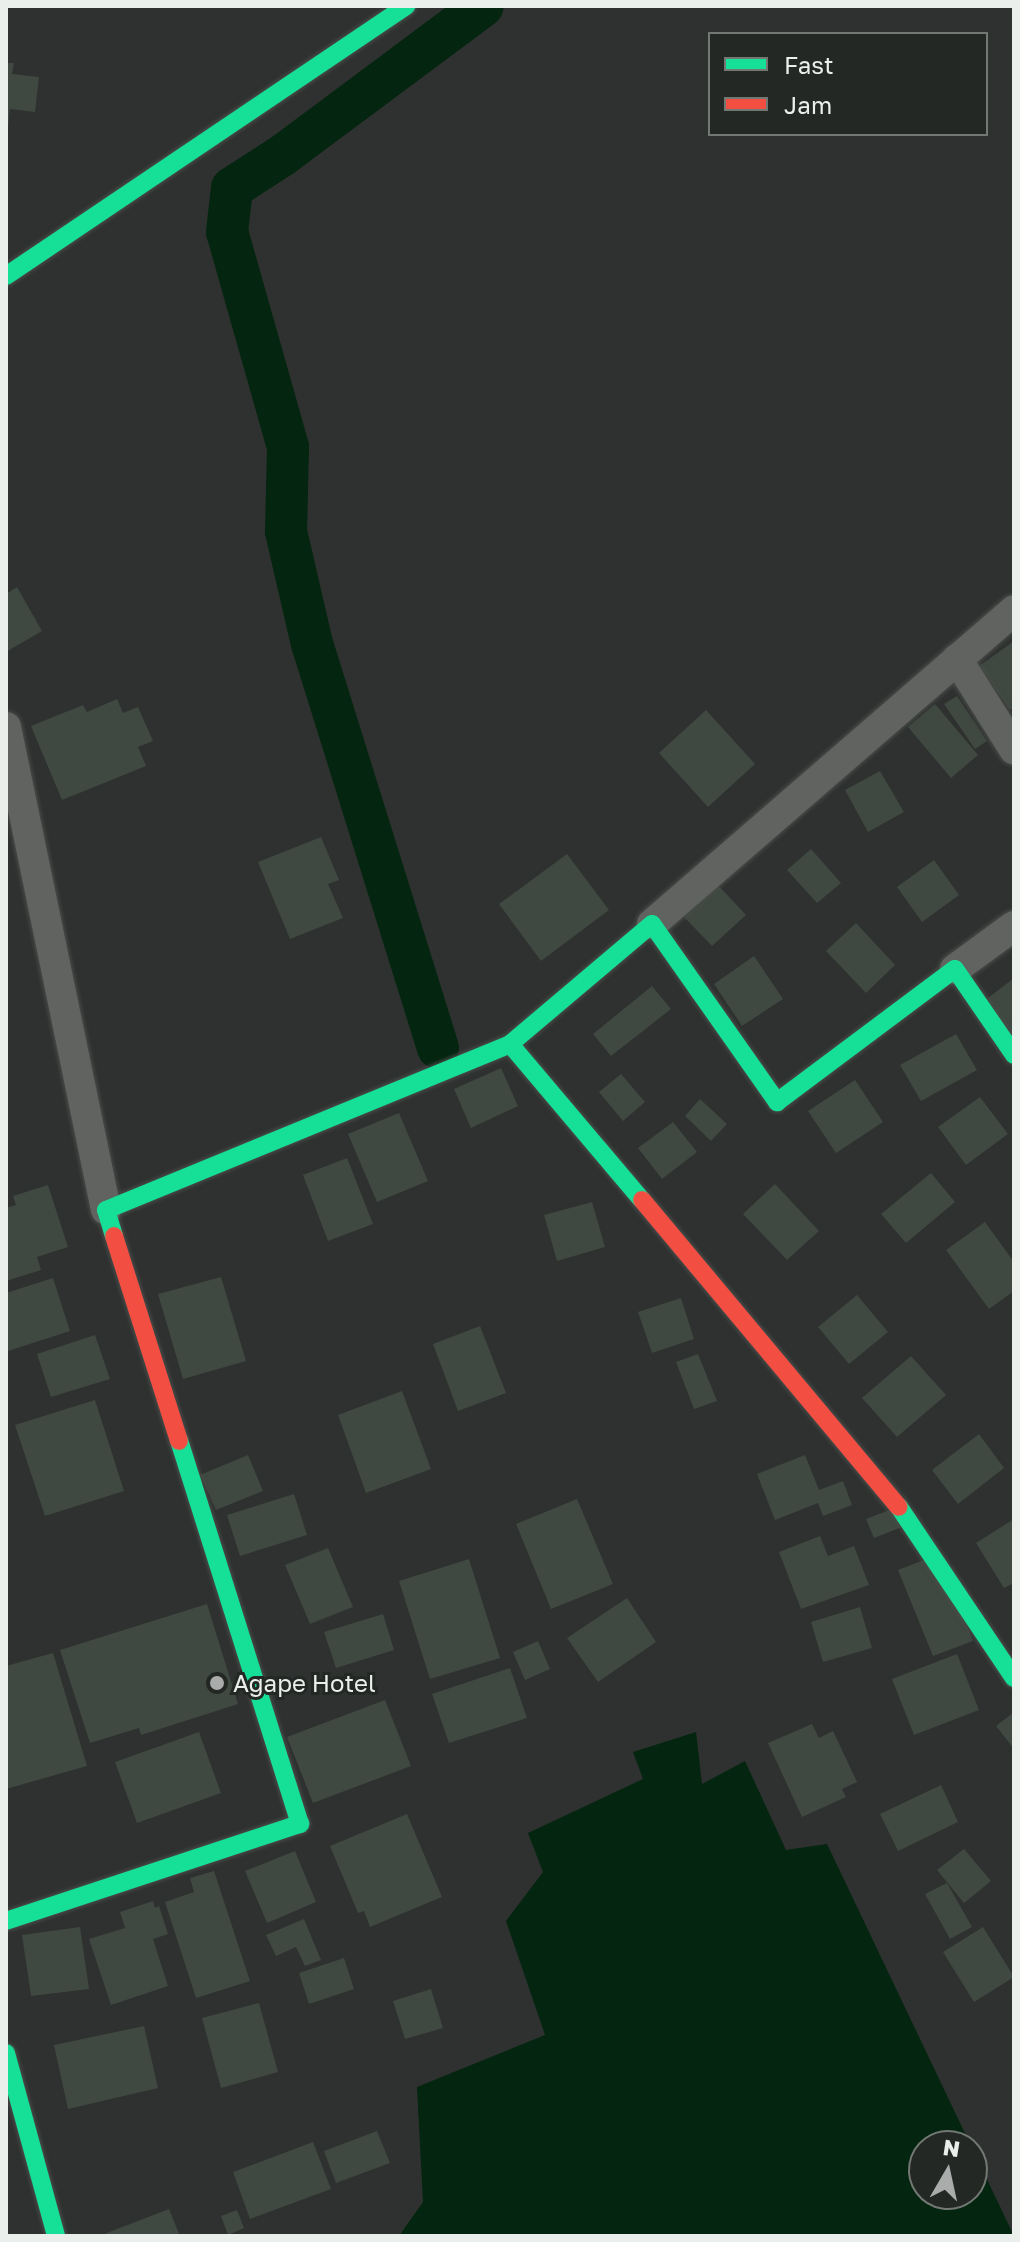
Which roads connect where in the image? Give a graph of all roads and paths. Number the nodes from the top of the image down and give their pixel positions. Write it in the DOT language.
graph roads {
  1 [pos="407,6"];
  2 [pos="6,276"];
  3 [pos="1014,610"];
  4 [pos="957,659"];
  5 [pos="6,727"];
  6 [pos="1014,749"];
  7 [pos="652,924"];
  8 [pos="1014,926"];
  9 [pos="955,969"];
  10 [pos="510,1044"];
  11 [pos="1014,1055"];
  12 [pos="106,1210"];
  13 [pos="1014,1678"];
  14 [pos="6,1921"];
  15 [pos="6,2053"];
  16 [pos="56,2236"];
  1 -- 2 [label="street"];
  3 -- 4 [label="street"];
  4 -- 6 [label="street"];
  4 -- 7 [label="street"];
  5 -- 12 [label="street"];
  7 -- 9 [label="street"];
  7 -- 10 [label="street"];
  8 -- 9 [label="street"];
  9 -- 11 [label="street"];
  10 -- 12 [label="street"];
  10 -- 13 [label="street"];
  12 -- 14 [label="street"];
  15 -- 16 [label="street"];
}
